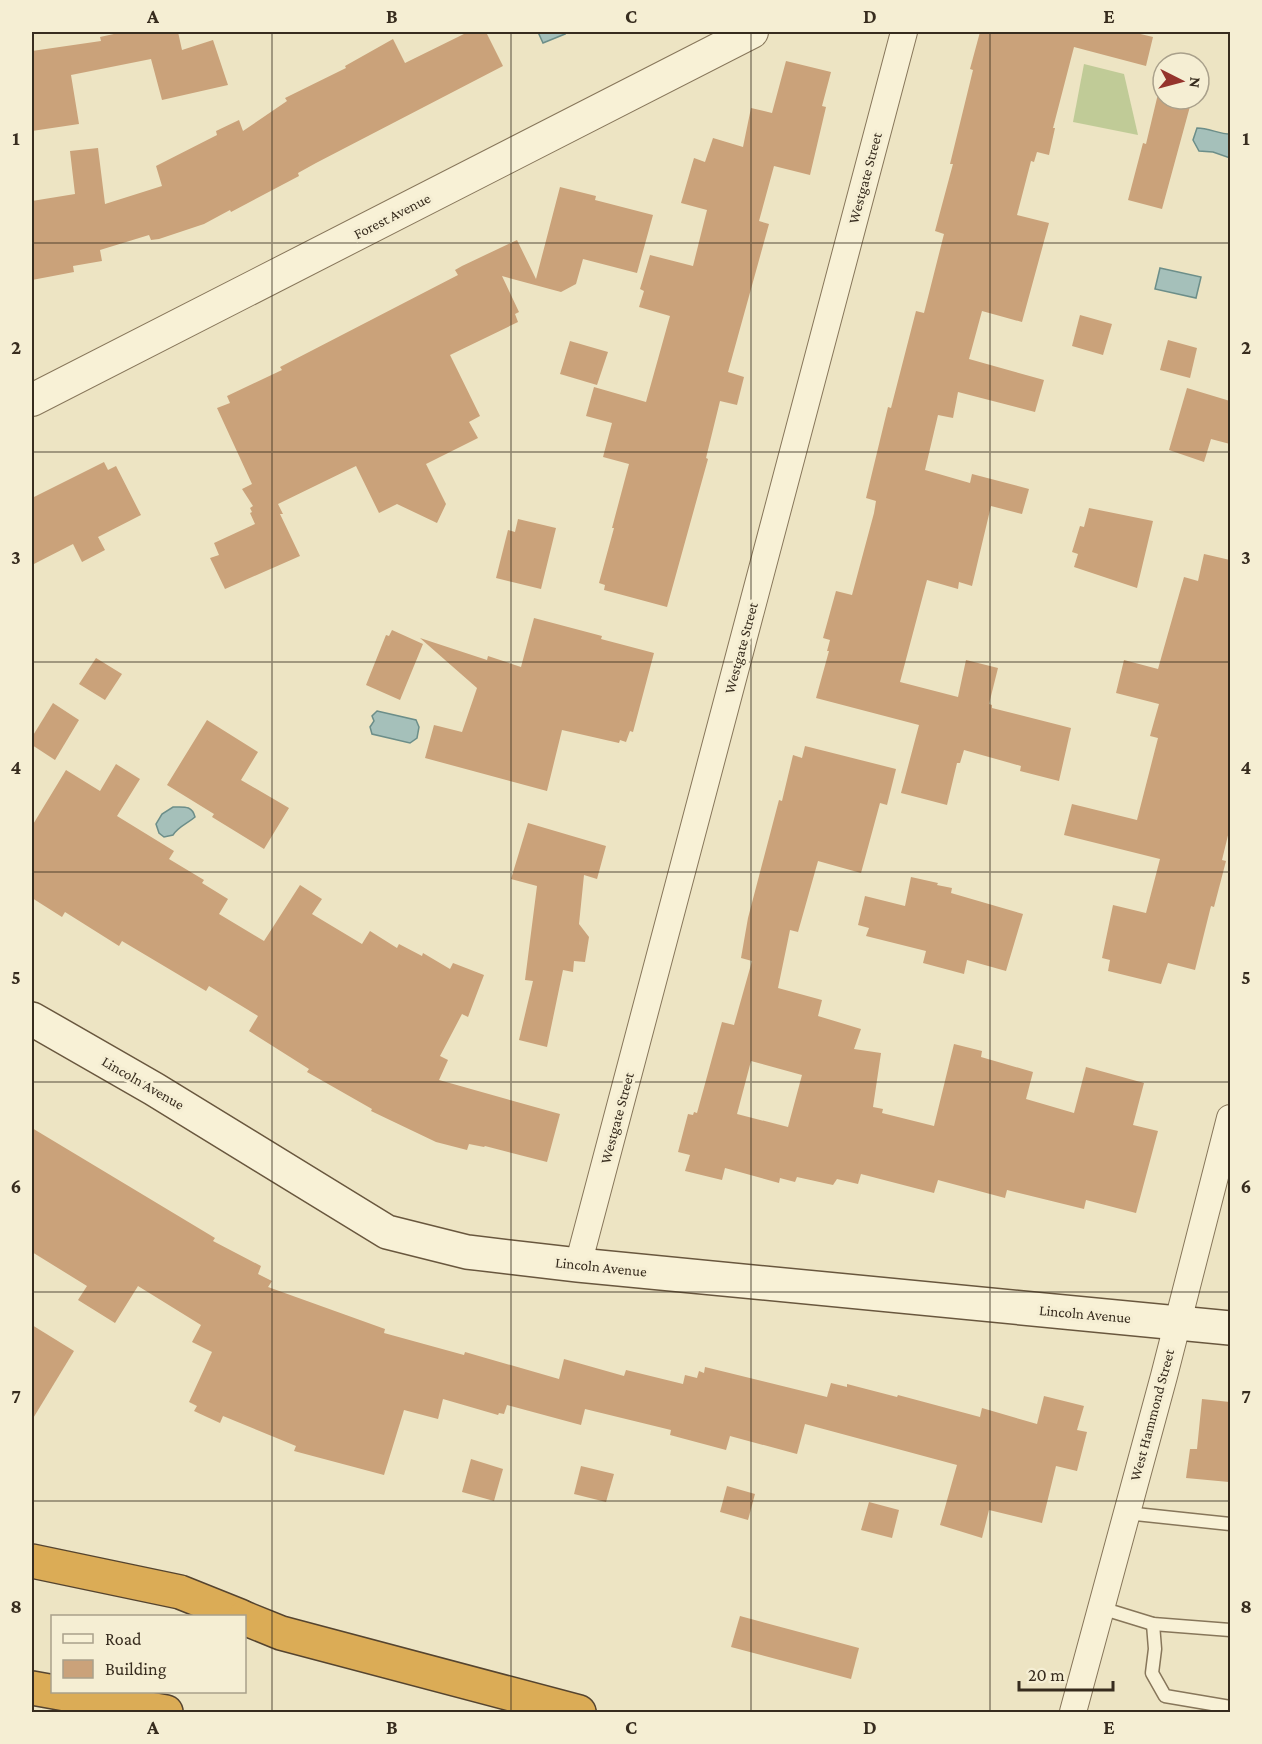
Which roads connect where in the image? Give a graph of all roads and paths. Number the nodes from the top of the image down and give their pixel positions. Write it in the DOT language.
graph roads {
  1 [pos="752,32"];
  2 [pos="904,32"];
  3 [pos="32,400"];
  4 [pos="32,1019"];
  5 [pos="1230,1118"];
  6 [pos="578,1265"];
  7 [pos="1176,1323"];
  8 [pos="1230,1328"];
  9 [pos="1126,1513"];
  10 [pos="1230,1524"];
  11 [pos="32,1561"];
  12 [pos="1101,1608"];
  13 [pos="235,1615"];
  14 [pos="246,1619"];
  15 [pos="1153,1624"];
  16 [pos="1230,1630"];
  17 [pos="32,1688"];
  18 [pos="51,1692"];
  19 [pos="59,1693"];
  20 [pos="1230,1707"];
  21 [pos="166,1713"];
  22 [pos="579,1713"];
  23 [pos="1073,1713"];
  1 -- 3 [label="street, Forest Avenue"];
  2 -- 6 [label="street, Westgate Street"];
  4 -- 6 [label="main road, Lincoln Avenue"];
  5 -- 7 [label="street, West Hammond Street"];
  6 -- 7 [label="main road, Lincoln Avenue"];
  7 -- 8 [label="main road, Lincoln Avenue"];
  7 -- 9 [label="street, West Hammond Street"];
  9 -- 10 [label="lane"];
  9 -- 12 [label="street, West Hammond Street"];
  11 -- 13 [label="highway"];
  12 -- 15 [label="lane"];
  12 -- 23 [label="street, West Hammond Street"];
  14 -- 22 [label="highway"];
  15 -- 16 [label="lane"];
  15 -- 20 [label="lane"];
  17 -- 18 [label="highway"];
  19 -- 21 [label="highway"];
}
